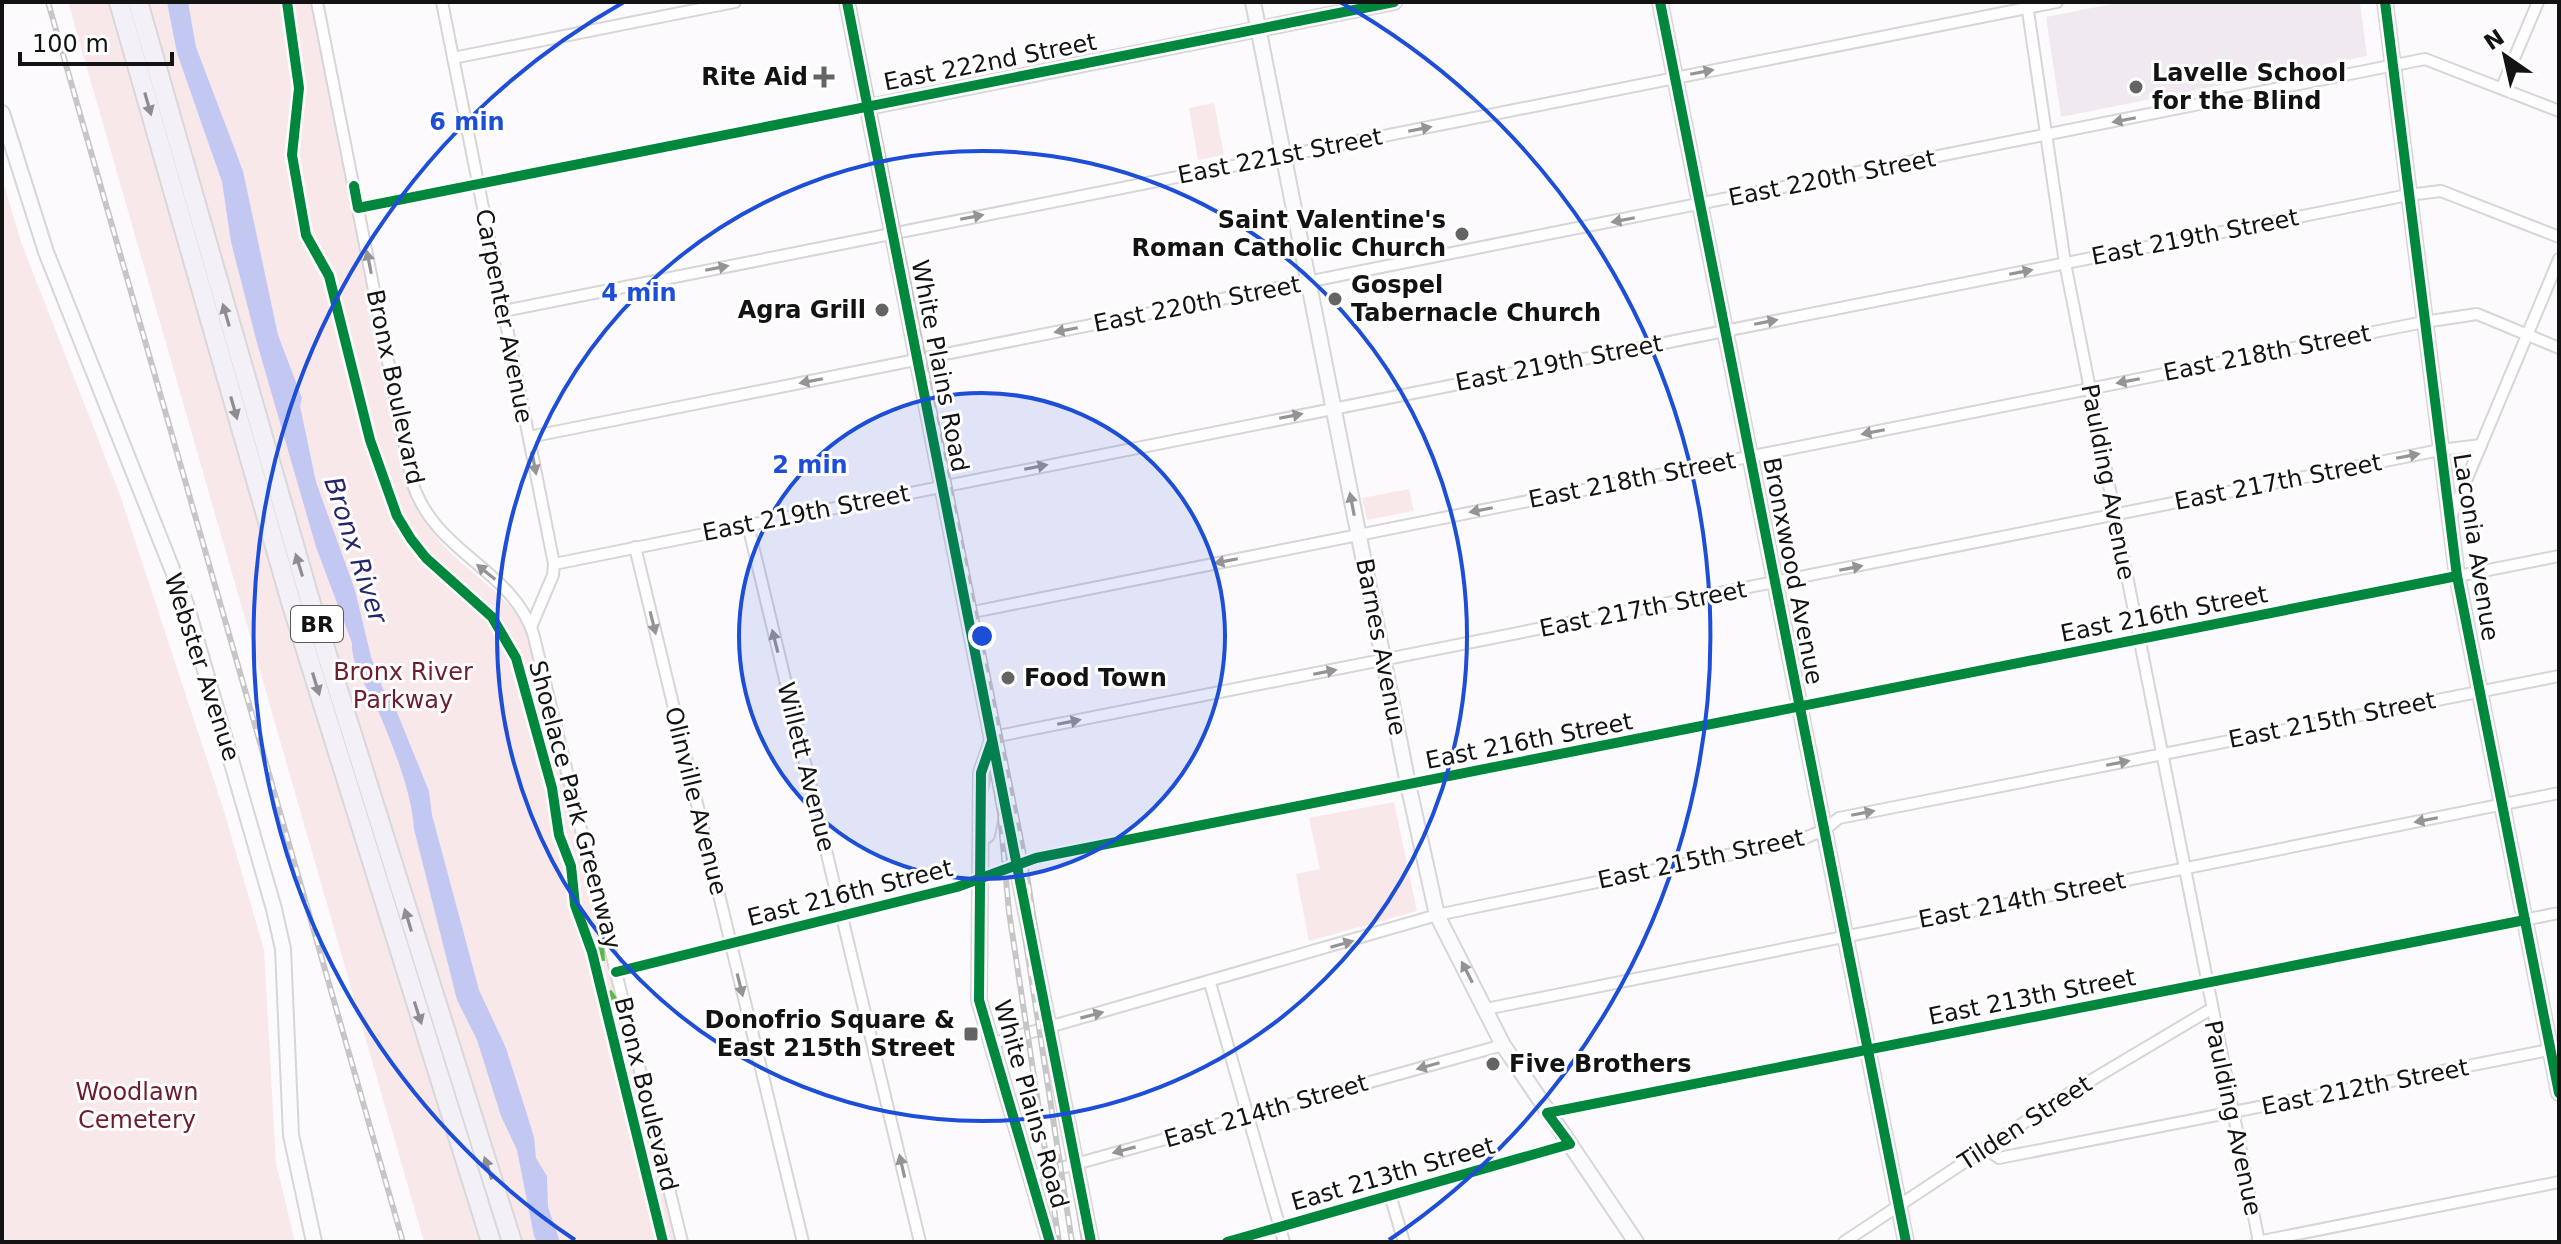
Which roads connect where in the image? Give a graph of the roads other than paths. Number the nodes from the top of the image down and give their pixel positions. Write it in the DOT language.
graph roads {
  1 [pos="119,2"];
  2 [pos="138,2"];
  3 [pos="317,2"];
  4 [pos="442,2"];
  5 [pos="735,2"];
  6 [pos="847,2"];
  7 [pos="1253,2"];
  8 [pos="1394,2"];
  9 [pos="1660,2"];
  10 [pos="2057,2"];
  11 [pos="2385,2"];
  12 [pos="2538,2"];
  13 [pos="2027,5"];
  14 [pos="1259,29"];
  15 [pos="453,58"];
  16 [pos="2393,67"];
  17 [pos="1675,78"];
  18 [pos="2502,87"];
  19 [pos="868,107"];
  20 [pos="2559,111"];
  21 [pos="2,113"];
  22 [pos="2046,136"];
  23 [pos="1283,156"];
  24 [pos="478,184"];
  25 [pos="2408,195"];
  26 [pos="1700,204"];
  27 [pos="358,208"];
  28 [pos="893,233"];
  29 [pos="2559,237"];
  30 [pos="2559,259"];
  31 [pos="2065,263"];
  32 [pos="1307,282"];
  33 [pos="504,311"];
  34 [pos="2424,322"];
  35 [pos="1725,330"];
  36 [pos="2527,334"];
  37 [pos="2559,348"];
  38 [pos="918,359"];
  39 [pos="2090,388"];
  40 [pos="1332,408"];
  41 [pos="529,437"];
  42 [pos="2481,445"];
  43 [pos="2440,450"];
  44 [pos="1750,456"];
  45 [pos="943,485"];
  46 [pos="2114,515"];
  47 [pos="2449,522"];
  48 [pos="748,525"];
  49 [pos="1358,534"];
  50 [pos="635,547"];
  51 [pos="2559,556"];
  52 [pos="554,564"];
  53 [pos="2457,576"];
  54 [pos="1775,583"];
  55 [pos="968,613"];
  56 [pos="531,627"];
  57 [pos="2139,639"];
  58 [pos="1385,660"];
  59 [pos="2559,676"];
  60 [pos="2479,691"];
  61 [pos="1800,708"];
  62 [pos="993,737"];
  63 [pos="2161,754"];
  64 [pos="1000,773"];
  65 [pos="1408,784"];
  66 [pos="2559,793"];
  67 [pos="2502,805"];
  68 [pos="1824,830"];
  69 [pos="983,854"];
  70 [pos="1018,863"];
  71 [pos="2184,868"];
  72 [pos="982,878"];
  73 [pos="2559,913"];
  74 [pos="842,915"];
  75 [pos="1437,915"];
  76 [pos="2525,920"];
  77 [pos="1845,935"];
  78 [pos="730,944"];
  79 [pos="616,972"];
  80 [pos="1210,983"];
  81 [pos="2207,983"];
  82 [pos="1486,1009"];
  83 [pos="2211,1009"];
  84 [pos="1049,1026"];
  85 [pos="990,1044"];
  86 [pos="1503,1045"];
  87 [pos="2555,1049"];
  88 [pos="1867,1050"];
  89 [pos="2559,1093"];
  90 [pos="1547,1113"];
  91 [pos="2234,1114"];
  92 [pos="1248,1116"];
  93 [pos="1570,1144"];
  94 [pos="1985,1148"];
  95 [pos="1075,1164"];
  96 [pos="1029,1177"];
  97 [pos="2559,1182"];
  98 [pos="1390,1195"];
  99 [pos="1899,1205"];
  100 [pos="1279,1227"];
  101 [pos="314,1242"];
  102 [pos="491,1242"];
  103 [pos="512,1242"];
  104 [pos="682,1242"];
  105 [pos="803,1242"];
  106 [pos="920,1242"];
  107 [pos="1050,1242"];
  108 [pos="1091,1242"];
  109 [pos="1227,1242"];
  110 [pos="1284,1242"];
  111 [pos="1404,1242"];
  112 [pos="1636,1242"];
  113 [pos="1844,1242"];
  114 [pos="1906,1242"];
  115 [pos="2258,1242"];
  1 -- 102 [label="highway, BR, one-way"];
  103 -- 2 [label="highway, BR, one-way"];
  3 -- 27 [label="street, Bronx Boulevard"];
  4 -- 15 [label="street, Carpenter Avenue"];
  5 -- 15 [label="street"];
  6 -- 19 [label="street, White Plains Road"];
  7 -- 14 [label="street, Barnes Avenue"];
  8 -- 14 [label="street, East 222nd Street"];
  9 -- 17 [label="street, Bronxwood Avenue"];
  10 -- 13 [label="street, East 221st Street"];
  11 -- 16 [label="street, Laconia Avenue"];
  12 -- 18 [label="street"];
  17 -- 13 [label="street, East 221st Street, one-way"];
  13 -- 22 [label="street, Paulding Avenue"];
  14 -- 19 [label="street, East 222nd Street"];
  14 -- 23 [label="street, Barnes Avenue"];
  15 -- 24 [label="street, Carpenter Avenue"];
  16 -- 18 [label="street, East 220th Street"];
  16 -- 22 [label="street, East 220th Street, one-way"];
  16 -- 25 [label="street, Laconia Avenue"];
  23 -- 17 [label="street, East 221st Street, one-way"];
  17 -- 26 [label="street, Bronxwood Avenue"];
  18 -- 20 [label="street"];
  19 -- 24 [label="street, East 222nd Street"];
  19 -- 28 [label="street, White Plains Road"];
  21 -- 101 [label="street, Webster Avenue"];
  22 -- 26 [label="street, East 220th Street"];
  22 -- 31 [label="street, Paulding Avenue"];
  28 -- 23 [label="street, East 221st Street, one-way"];
  23 -- 32 [label="street, Barnes Avenue"];
  24 -- 27 [label="street, East 222nd Street"];
  24 -- 33 [label="street, Carpenter Avenue"];
  25 -- 29 [label="street, East 219th Street"];
  25 -- 31 [label="street, East 219th Street"];
  25 -- 34 [label="street, Laconia Avenue"];
  26 -- 32 [label="street, East 220th Street, one-way"];
  26 -- 35 [label="street, Bronxwood Avenue"];
  56 -- 27 [label="street, Bronx Boulevard, one-way"];
  33 -- 28 [label="street, East 221st Street, one-way"];
  28 -- 38 [label="street, White Plains Road"];
  30 -- 36 [label="street"];
  35 -- 31 [label="street, East 219th Street, one-way"];
  31 -- 39 [label="street, Paulding Avenue"];
  32 -- 38 [label="street, East 220th Street, one-way"];
  32 -- 40 [label="street, Barnes Avenue"];
  33 -- 41 [label="street, Carpenter Avenue"];
  34 -- 36 [label="street, East 218th Street"];
  34 -- 39 [label="street, East 218th Street, one-way"];
  34 -- 43 [label="street, Laconia Avenue"];
  35 -- 40 [label="street, East 219th Street"];
  35 -- 44 [label="street, Bronxwood Avenue"];
  36 -- 37 [label="street, East 218th Street"];
  36 -- 42 [label="street"];
  38 -- 41 [label="street, East 220th Street, one-way"];
  38 -- 45 [label="street, White Plains Road"];
  39 -- 44 [label="street, East 218th Street, one-way"];
  39 -- 46 [label="street, Paulding Avenue"];
  45 -- 40 [label="street, East 219th Street, one-way"];
  49 -- 40 [label="street, Barnes Avenue, one-way"];
  41 -- 52 [label="street, Carpenter Avenue, one-way"];
  42 -- 43 [label="street, East 217th Street"];
  42 -- 47 [label="street"];
  46 -- 43 [label="street, East 217th Street, one-way"];
  43 -- 47 [label="street, Laconia Avenue"];
  44 -- 49 [label="street, East 218th Street, one-way"];
  44 -- 54 [label="street, Bronxwood Avenue"];
  45 -- 48 [label="street, East 219th Street"];
  45 -- 55 [label="street, White Plains Road"];
  54 -- 46 [label="street, East 217th Street, one-way"];
  46 -- 57 [label="street, Paulding Avenue"];
  47 -- 53 [label="street, Laconia Avenue"];
  48 -- 50 [label="street, East 219th Street"];
  74 -- 48 [label="street, Willett Avenue, one-way"];
  49 -- 55 [label="street, East 218th Street, one-way"];
  49 -- 58 [label="street, Barnes Avenue"];
  50 -- 52 [label="street, East 219th Street"];
  50 -- 78 [label="street, Olinville Avenue, one-way"];
  51 -- 53 [label="street, East 216th Street"];
  52 -- 56 [label="street, Carpenter Avenue"];
  53 -- 57 [label="street, East 216th Street"];
  53 -- 60 [label="street, Laconia Avenue"];
  54 -- 58 [label="street, East 217th Street"];
  54 -- 61 [label="street, Bronxwood Avenue"];
  55 -- 62 [label="street, White Plains Road"];
  56 -- 79 [label="street, Bronx Boulevard"];
  57 -- 61 [label="street, East 216th Street"];
  57 -- 63 [label="street, Paulding Avenue"];
  62 -- 58 [label="street, East 217th Street, one-way"];
  58 -- 65 [label="street, Barnes Avenue"];
  59 -- 60 [label="street, East 215th Street"];
  60 -- 63 [label="street, East 215th Street"];
  60 -- 67 [label="street, Laconia Avenue"];
  61 -- 65 [label="street, East 216th Street"];
  61 -- 68 [label="street, Bronxwood Avenue"];
  62 -- 64 [label="street, White Plains Road"];
  62 -- 69 [label="street, White Plains Road"];
  68 -- 63 [label="street, East 215th Street, one-way"];
  63 -- 71 [label="street, Paulding Avenue"];
  64 -- 69 [label="street, White Plains Road"];
  64 -- 70 [label="street, White Plains Road"];
  65 -- 70 [label="street, East 216th Street"];
  65 -- 75 [label="street, Barnes Avenue"];
  66 -- 67 [label="street, East 214th Street"];
  67 -- 71 [label="street, East 214th Street, one-way"];
  67 -- 76 [label="street, Laconia Avenue"];
  68 -- 75 [label="street, East 215th Street"];
  68 -- 77 [label="street, Bronxwood Avenue"];
  69 -- 72 [label="street, White Plains Road"];
  70 -- 72 [label="street, East 216th Street"];
  70 -- 84 [label="street, White Plains Road"];
  71 -- 77 [label="street, East 214th Street"];
  71 -- 81 [label="street, Paulding Avenue"];
  72 -- 74 [label="street, East 216th Street"];
  72 -- 85 [label="street, White Plains Road"];
  73 -- 76 [label="street, East 213th Street"];
  74 -- 78 [label="street, East 216th Street"];
  106 -- 74 [label="street, Willett Avenue, one-way"];
  80 -- 75 [label="street, East 215th Street, one-way"];
  82 -- 75 [label="street, Barnes Avenue, one-way"];
  76 -- 81 [label="street, East 213th Street"];
  76 -- 87 [label="street, Laconia Avenue"];
  77 -- 82 [label="street, East 214th Street"];
  77 -- 88 [label="street, Bronxwood Avenue"];
  78 -- 79 [label="street, East 216th Street"];
  78 -- 105 [label="street, Olinville Avenue, one-way"];
  79 -- 104 [label="street, Bronx Boulevard"];
  84 -- 80 [label="street, East 215th Street, one-way"];
  80 -- 92 [label="street"];
  81 -- 83 [label="street, Paulding Avenue"];
  81 -- 88 [label="street, East 213th Street"];
  82 -- 86 [label="street, Barnes Avenue"];
  83 -- 91 [label="street, Paulding Avenue"];
  83 -- 94 [label="street, Tilden Street"];
  84 -- 85 [label="street, East 215th Street"];
  84 -- 95 [label="street, White Plains Road"];
  85 -- 96 [label="street, White Plains Road"];
  86 -- 90 [label="street, Barnes Avenue"];
  86 -- 92 [label="street, East 214th Street, one-way"];
  87 -- 89 [label="street, Laconia Avenue"];
  87 -- 91 [label="street, East 212th Street"];
  88 -- 90 [label="street, East 213th Street"];
  88 -- 99 [label="street, Bronxwood Avenue"];
  90 -- 93 [label="street, Barnes Avenue"];
  91 -- 94 [label="street, East 212th Street"];
  91 -- 115 [label="street, Paulding Avenue"];
  92 -- 95 [label="street, East 214th Street, one-way"];
  92 -- 100 [label="street"];
  93 -- 98 [label="street, East 213th Street"];
  93 -- 112 [label="street, Barnes Avenue"];
  94 -- 99 [label="street, Tilden Street"];
  95 -- 96 [label="street, East 214th Street"];
  95 -- 108 [label="street, White Plains Road"];
  96 -- 107 [label="street, White Plains Road"];
  97 -- 115 [label="street"];
  98 -- 100 [label="street, East 213th Street"];
  98 -- 111 [label="street"];
  99 -- 113 [label="street, Tilden Street"];
  99 -- 114 [label="street, Bronxwood Avenue"];
  100 -- 109 [label="street, East 213th Street"];
  100 -- 110 [label="street"];
}
